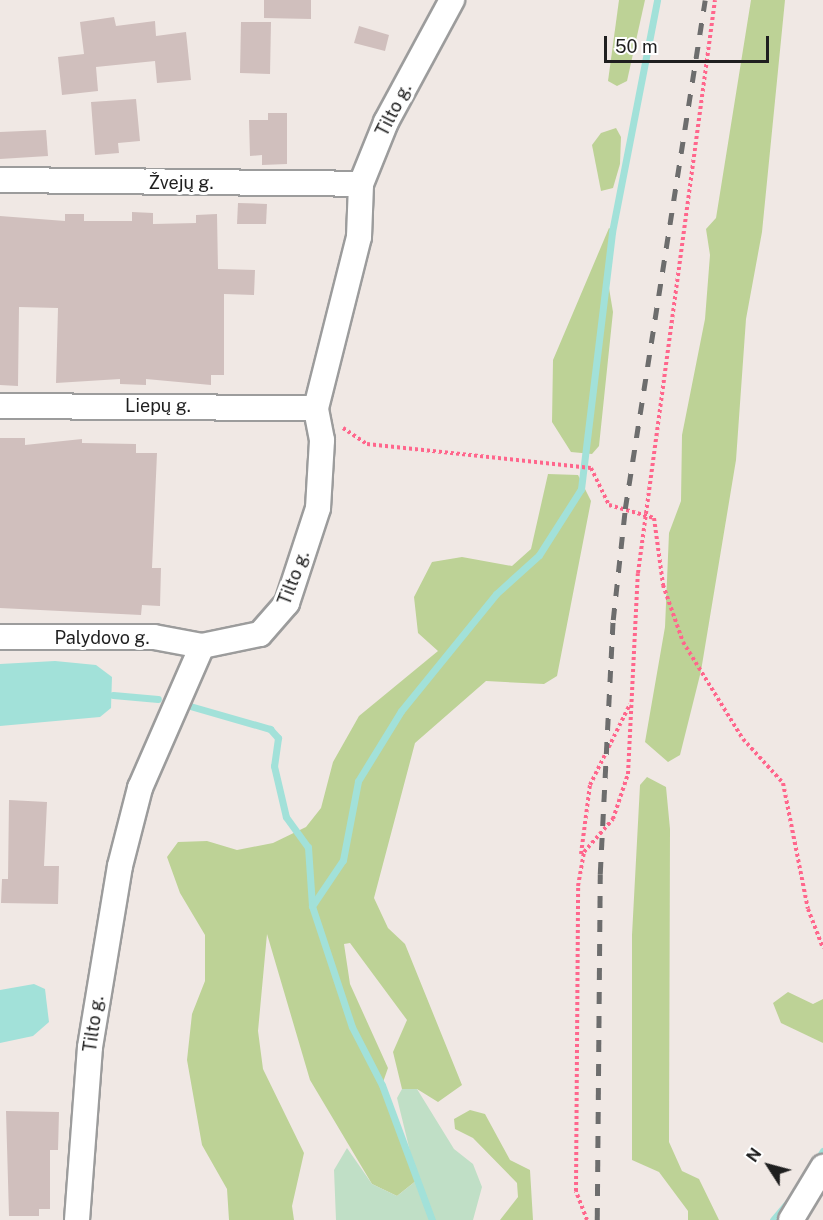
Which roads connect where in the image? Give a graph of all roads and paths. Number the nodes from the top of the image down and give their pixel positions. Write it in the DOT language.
graph roads {
  1 [pos="452,0"];
  2 [pos="715,0"];
  3 [pos="0,180"];
  4 [pos="362,184"];
  5 [pos="0,406"];
  6 [pos="316,408"];
  7 [pos="646,513"];
  8 [pos="0,638"];
  9 [pos="202,646"];
  10 [pos="632,700"];
  11 [pos="581,866"];
  12 [pos="823,948"];
  13 [pos="823,1167"];
  14 [pos="78,1220"];
  15 [pos="587,1220"];
  16 [pos="791,1220"];
  1 -- 4 [label="street, Tilto g."];
  2 -- 7 [label="path"];
  3 -- 4 [label="street, Žvejų g."];
  4 -- 6 [label="street, Tilto g."];
  5 -- 6 [label="street, Liepų g."];
  6 -- 7 [label="path"];
  6 -- 9 [label="street, Tilto g."];
  7 -- 10 [label="path"];
  7 -- 12 [label="path"];
  8 -- 9 [label="street, Palydovo g."];
  9 -- 14 [label="street, Tilto g."];
  10 -- 11 [label="path"];
  10 -- 11 [label="path"];
  11 -- 15 [label="path"];
  13 -- 16 [label="street"];
}
